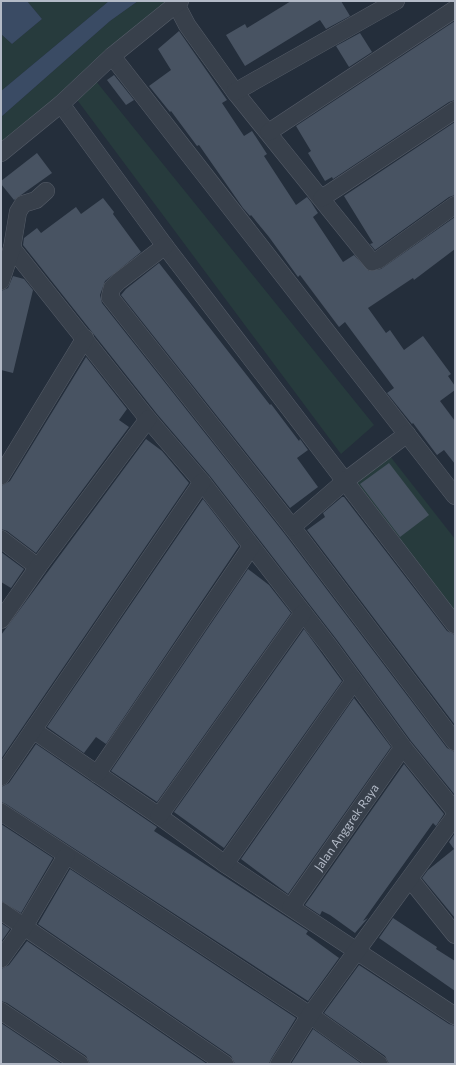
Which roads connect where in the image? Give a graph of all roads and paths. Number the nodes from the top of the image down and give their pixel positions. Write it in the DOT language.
graph roads {
  1 [pos="396,1"];
  2 [pos="178,2"];
  3 [pos="455,8"];
  4 [pos="112,56"];
  5 [pos="235,92"];
  6 [pos="61,104"];
  7 [pos="455,110"];
  8 [pos="269,132"];
  9 [pos="1,153"];
  10 [pos="46,191"];
  11 [pos="322,198"];
  12 [pos="455,205"];
  13 [pos="165,246"];
  14 [pos="12,248"];
  15 [pos="1,281"];
  16 [pos="85,338"];
  17 [pos="148,419"];
  18 [pos="407,434"];
  19 [pos="1,476"];
  20 [pos="345,481"];
  21 [pos="202,482"];
  22 [pos="455,496"];
  23 [pos="292,527"];
  24 [pos="1,538"];
  25 [pos="251,547"];
  26 [pos="38,567"];
  27 [pos="303,613"];
  28 [pos="1,620"];
  29 [pos="455,625"];
  30 [pos="354,681"];
  31 [pos="33,730"];
  32 [pos="455,742"];
  33 [pos="403,747"];
  34 [pos="97,774"];
  35 [pos="1,777"];
  36 [pos="455,810"];
  37 [pos="1,812"];
  38 [pos="159,816"];
  39 [pos="455,816"];
  40 [pos="66,856"];
  41 [pos="225,864"];
  42 [pos="410,879"];
  43 [pos="291,907"];
  44 [pos="1,911"];
  45 [pos="24,927"];
  46 [pos="455,935"];
  47 [pos="357,952"];
  48 [pos="1,959"];
  49 [pos="1,1011"];
  50 [pos="310,1015"];
  51 [pos="455,1016"];
  52 [pos="80,1064"];
  53 [pos="225,1064"];
  54 [pos="279,1064"];
  55 [pos="379,1064"];
  1 -- 5 [label="street"];
  2 -- 4 [label="street"];
  2 -- 5 [label="street"];
  3 -- 8 [label="street"];
  4 -- 6 [label="street"];
  4 -- 18 [label="street"];
  5 -- 8 [label="street"];
  6 -- 9 [label="street"];
  6 -- 13 [label="street"];
  7 -- 11 [label="street"];
  8 -- 11 [label="street"];
  10 -- 14 [label="street"];
  11 -- 12 [label="street"];
  13 -- 20 [label="street"];
  13 -- 23 [label="street"];
  14 -- 15 [label="street"];
  14 -- 16 [label="street"];
  16 -- 17 [label="street"];
  16 -- 19 [label="street"];
  17 -- 21 [label="street"];
  17 -- 26 [label="street"];
  18 -- 20 [label="street"];
  18 -- 22 [label="street"];
  20 -- 23 [label="street"];
  20 -- 29 [label="street"];
  21 -- 25 [label="street"];
  21 -- 31 [label="street"];
  23 -- 32 [label="street"];
  24 -- 26 [label="street"];
  25 -- 27 [label="street"];
  25 -- 34 [label="street"];
  26 -- 28 [label="street"];
  27 -- 30 [label="street"];
  27 -- 38 [label="street"];
  30 -- 33 [label="street"];
  30 -- 41 [label="street"];
  31 -- 34 [label="street"];
  31 -- 35 [label="street"];
  33 -- 36 [label="street"];
  33 -- 43 [label="street, Jalan Anggrek Raya"];
  34 -- 38 [label="street"];
  37 -- 40 [label="street"];
  38 -- 41 [label="street"];
  39 -- 42 [label="street"];
  40 -- 45 [label="street"];
  40 -- 50 [label="street"];
  41 -- 43 [label="street"];
  42 -- 46 [label="street"];
  42 -- 47 [label="street"];
  43 -- 47 [label="street"];
  44 -- 45 [label="street"];
  45 -- 48 [label="street"];
  45 -- 53 [label="street"];
  47 -- 50 [label="street"];
  47 -- 51 [label="street"];
  49 -- 52 [label="street"];
  50 -- 54 [label="street"];
  50 -- 55 [label="street"];
}
